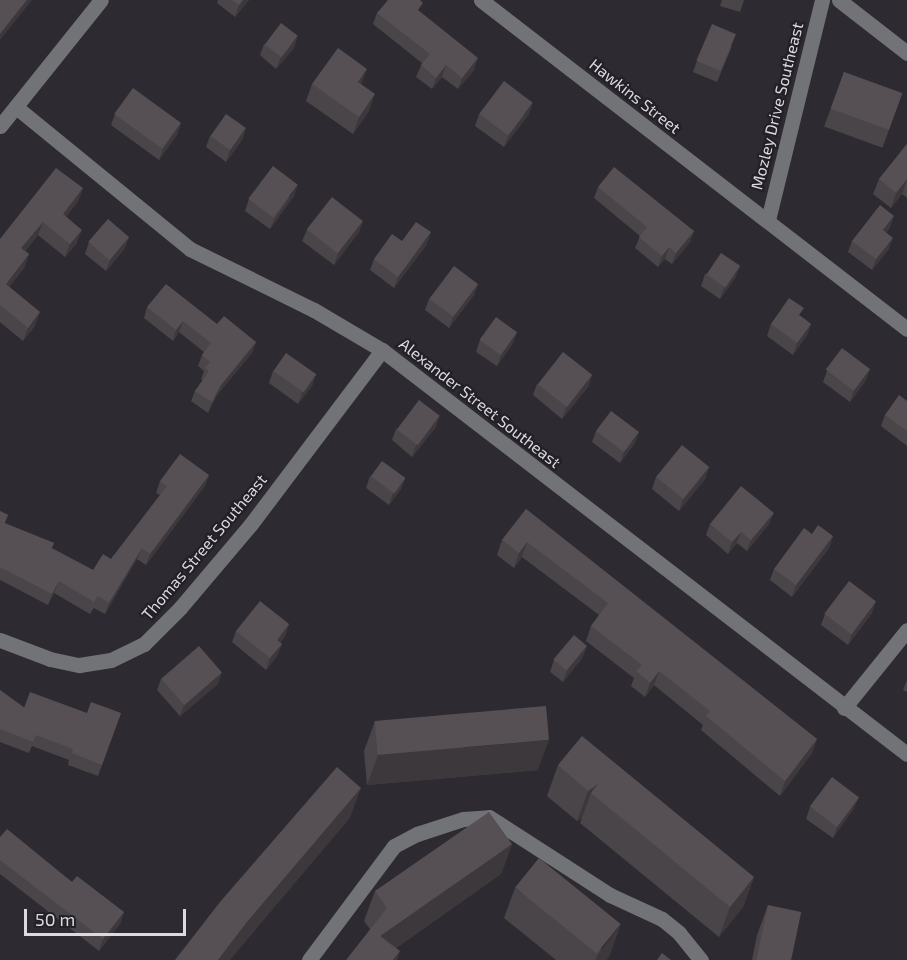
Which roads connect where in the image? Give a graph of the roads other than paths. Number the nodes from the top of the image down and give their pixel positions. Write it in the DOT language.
graph roads {
  1 [pos="101,0"];
  2 [pos="481,0"];
  3 [pos="822,0"];
  4 [pos="839,0"];
  5 [pos="907,53"];
  6 [pos="16,107"];
  7 [pos="0,126"];
  8 [pos="768,220"];
  9 [pos="907,329"];
  10 [pos="382,350"];
  11 [pos="907,630"];
  12 [pos="0,639"];
  13 [pos="844,708"];
  14 [pos="907,754"];
  15 [pos="309,960"];
  16 [pos="701,960"];
  1 -- 6 [label="street"];
  2 -- 8 [label="street, Hawkins Street"];
  3 -- 8 [label="street, Mozley Drive Southeast"];
  4 -- 5 [label="street"];
  6 -- 7 [label="street"];
  6 -- 10 [label="street, Alexander Street Southeast"];
  8 -- 9 [label="street, Hawkins Street"];
  10 -- 12 [label="street, Thomas Street Southeast"];
  10 -- 13 [label="street, Alexander Street Southeast"];
  11 -- 13 [label="street"];
  13 -- 14 [label="street, Alexander Street Southeast"];
  15 -- 16 [label="street"];
}
